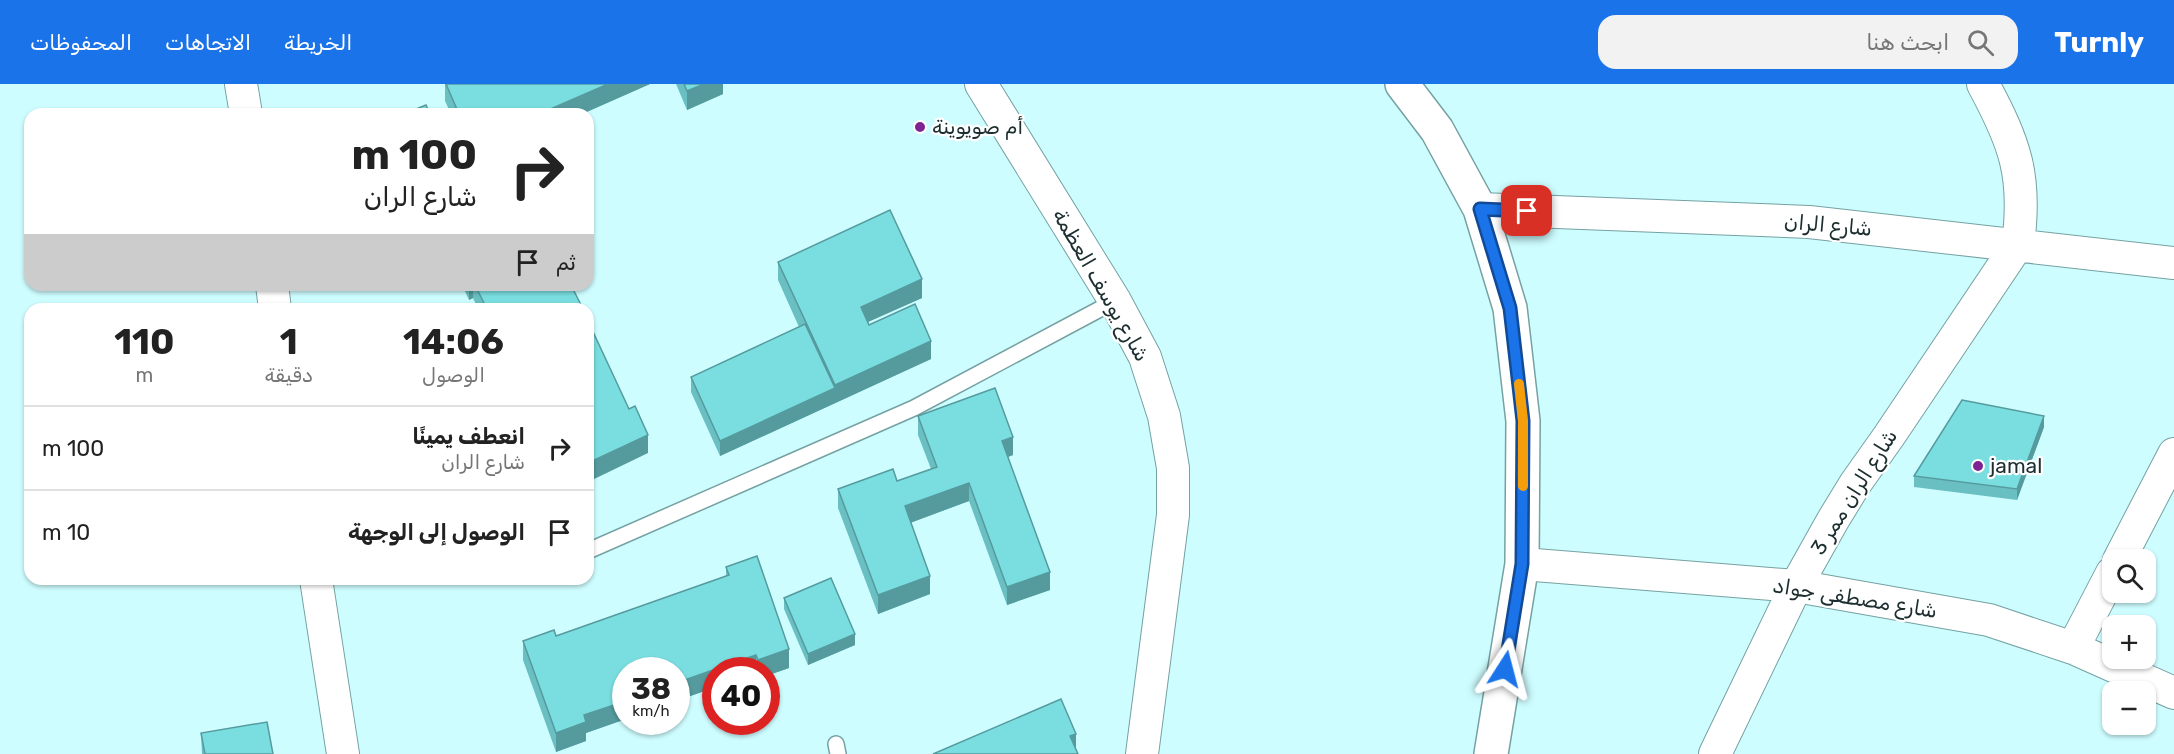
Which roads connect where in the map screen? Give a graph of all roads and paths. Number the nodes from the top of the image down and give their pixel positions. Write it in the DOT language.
graph roads {
  1 [pos="241,84"];
  2 [pos="981,84"];
  3 [pos="1402,84"];
  4 [pos="1983,84"];
  5 [pos="245,108"];
  6 [pos="1480,209"];
  7 [pos="2018,244"];
  8 [pos="2174,263"];
  9 [pos="1115,301"];
  10 [pos="2174,454"];
  11 [pos="594,548"];
  12 [pos="2125,549"];
  13 [pos="1522,564"];
  14 [pos="317,585"];
  15 [pos="1796,586"];
  16 [pos="2102,592"];
  17 [pos="2073,648"];
  18 [pos="2174,693"];
  19 [pos="343,754"];
  20 [pos="1142,754"];
  21 [pos="1491,754"];
  22 [pos="1715,754"];
  1 -- 5 [label="street"];
  2 -- 9 [label="street, شارع يوسف العظمة"];
  3 -- 6 [label="street"];
  4 -- 7 [label="street"];
  6 -- 7 [label="street, شارع الران"];
  6 -- 13 [label="street"];
  7 -- 8 [label="street, شارع الران"];
  7 -- 15 [label="street, شارع الران ممر 3"];
  9 -- 11 [label="lane"];
  9 -- 20 [label="street, شارع يوسف العظمة"];
  10 -- 12 [label="street"];
  13 -- 15 [label="street, شارع مصطفى جواد"];
  13 -- 21 [label="street"];
  14 -- 19 [label="street"];
  15 -- 17 [label="street, شارع مصطفى جواد"];
  15 -- 22 [label="street, شارع الران ممر 3"];
  16 -- 17 [label="street"];
  17 -- 18 [label="street, شارع مصطفى جواد"];
}
